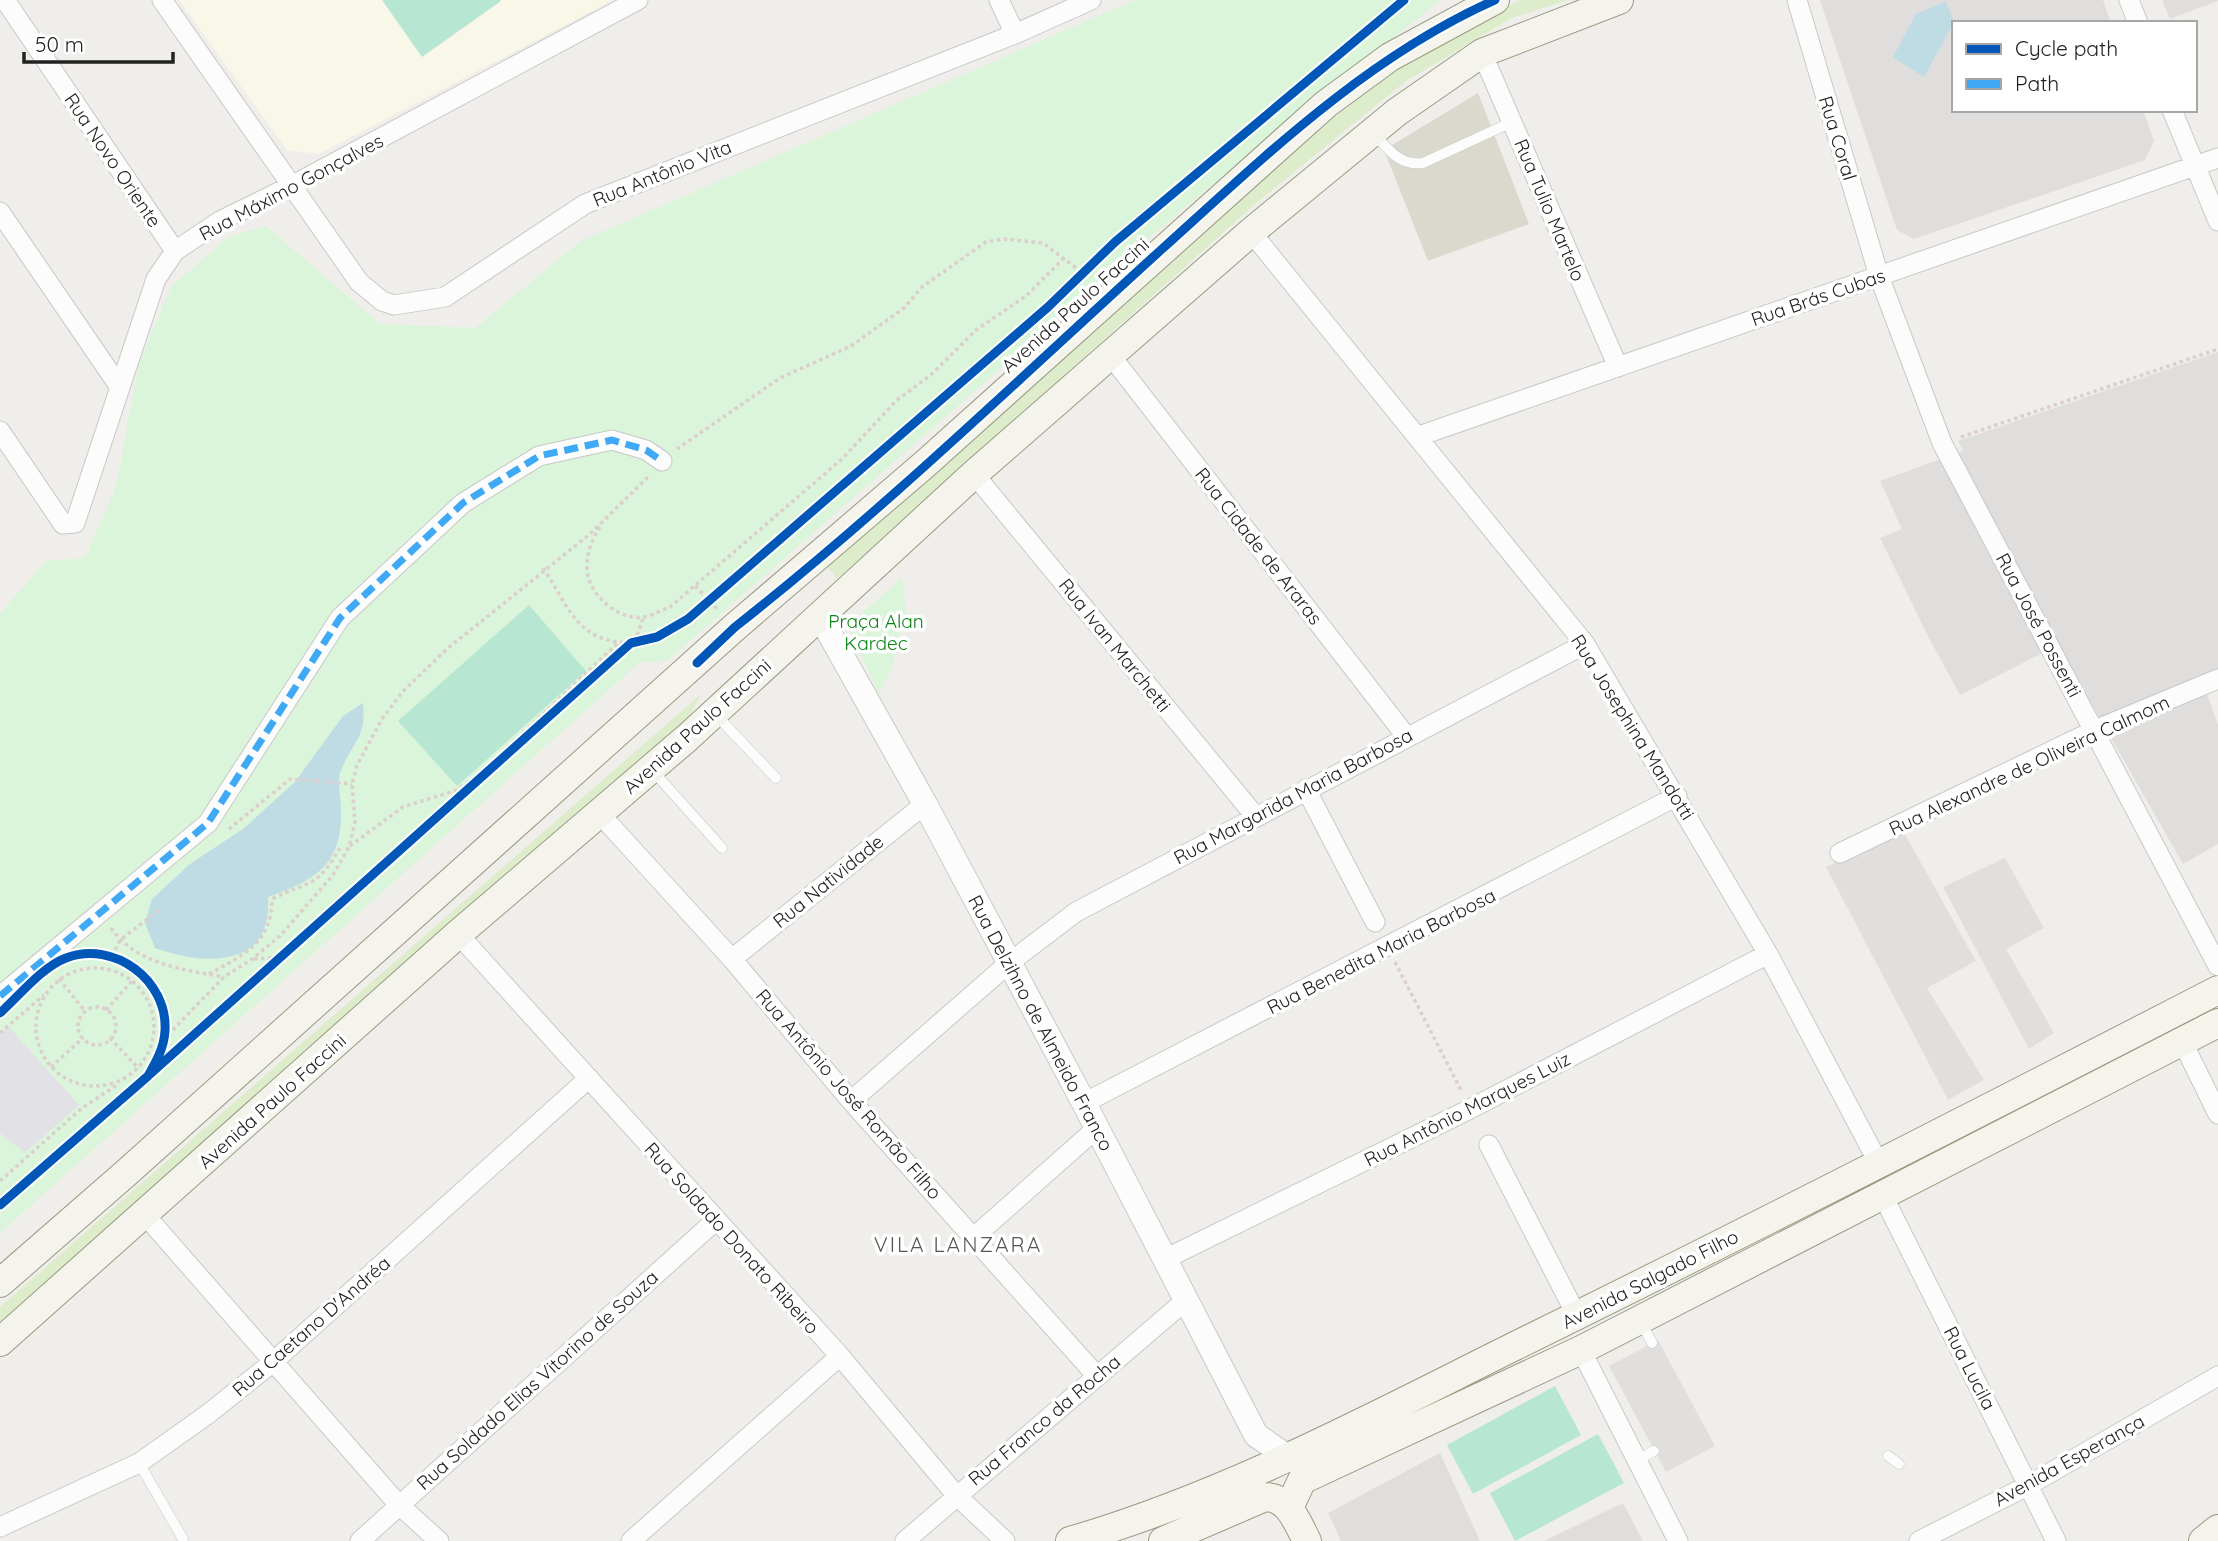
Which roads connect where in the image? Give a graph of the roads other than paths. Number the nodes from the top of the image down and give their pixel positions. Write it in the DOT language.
graph roads {
  1 [pos="5,0"];
  2 [pos="162,0"];
  3 [pos="639,0"];
  4 [pos="999,0"];
  5 [pos="1091,0"];
  6 [pos="1495,0"];
  7 [pos="1619,0"];
  8 [pos="1797,0"];
  9 [pos="2129,0"];
  10 [pos="2137,21"];
  11 [pos="1015,34"];
  12 [pos="1482,53"];
  13 [pos="2173,112"];
  14 [pos="1512,121"];
  15 [pos="1372,132"];
  16 [pos="2218,158"];
  17 [pos="2193,166"];
  18 [pos="293,185"];
  19 [pos="0,212"];
  20 [pos="2218,221"];
  21 [pos="1251,232"];
  22 [pos="175,251"];
  23 [pos="1879,276"];
  24 [pos="94,349"];
  25 [pos="130,353"];
  26 [pos="1111,356"];
  27 [pos="1618,367"];
  28 [pos="119,386"];
  29 [pos="0,432"];
  30 [pos="1419,436"];
  31 [pos="662,461"];
  32 [pos="974,474"];
  33 [pos="817,558"];
  34 [pos="819,615"];
  35 [pos="1585,644"];
  36 [pos="697,663"];
  37 [pos="2218,679"];
  38 [pos="714,712"];
  39 [pos="2095,730"];
  40 [pos="1406,736"];
  41 [pos="687,738"];
  42 [pos="651,768"];
  43 [pos="776,778"];
  44 [pos="1306,789"];
  45 [pos="1677,796"];
  46 [pos="925,803"];
  47 [pos="600,814"];
  48 [pos="1256,817"];
  49 [pos="722,848"];
  50 [pos="1840,853"];
  51 [pos="1374,922"];
  52 [pos="458,934"];
  53 [pos="1768,954"];
  54 [pos="732,959"];
  55 [pos="1009,963"];
  56 [pos="2218,966"];
  57 [pos="2218,990"];
  58 [pos="0,996"];
  59 [pos="2218,1023"];
  60 [pos="2182,1041"];
  61 [pos="589,1078"];
  62 [pos="851,1101"];
  63 [pos="1084,1102"];
  64 [pos="2218,1114"];
  65 [pos="1097,1128"];
  66 [pos="1489,1145"];
  67 [pos="1878,1162"];
  68 [pos="1883,1196"];
  69 [pos="145,1215"];
  70 [pos="715,1221"];
  71 [pos="974,1237"];
  72 [pos="1163,1261"];
  73 [pos="0,1283"];
  74 [pos="1185,1301"];
  75 [pos="1577,1316"];
  76 [pos="0,1342"];
  77 [pos="1581,1350"];
  78 [pos="839,1356"];
  79 [pos="273,1362"];
  80 [pos="1096,1375"];
  81 [pos="2218,1376"];
  82 [pos="1256,1436"];
  83 [pos="1289,1458"];
  84 [pos="139,1463"];
  85 [pos="1899,1464"];
  86 [pos="1888,1470"];
  87 [pos="1244,1478"];
  88 [pos="2029,1485"];
  89 [pos="957,1495"];
  90 [pos="398,1504"];
  91 [pos="1289,1508"];
  92 [pos="0,1527"];
  93 [pos="2218,1529"];
  94 [pos="183,1539"];
  95 [pos="360,1541"];
  96 [pos="439,1541"];
  97 [pos="631,1541"];
  98 [pos="905,1541"];
  99 [pos="1005,1541"];
  100 [pos="1070,1541"];
  101 [pos="1163,1541"];
  102 [pos="1307,1541"];
  103 [pos="1678,1541"];
  104 [pos="1919,1541"];
  105 [pos="2056,1541"];
  106 [pos="2203,1541"];
  1 -- 22 [label="street, Rua Novo Oriente"];
  2 -- 18 [label="street, Rua Antônio Vita"];
  3 -- 18 [label="street, Rua Máximo Gonçalves"];
  4 -- 11 [label="street"];
  5 -- 11 [label="street, Rua Antônio Vita"];
  6 -- 33 [label="main road, Avenida Paulo Faccini"];
  7 -- 12 [label="main road, Avenida Paulo Faccini"];
  8 -- 23 [label="street, Rua Coral"];
  9 -- 10 [label="street"];
  11 -- 18 [label="street, Rua Antônio Vita"];
  12 -- 14 [label="street, Rua Tulio Martelo"];
  12 -- 15 [label="main road, Avenida Paulo Faccini"];
  13 -- 17 [label="street"];
  14 -- 15 [label="lane"];
  14 -- 27 [label="street, Rua Tulio Martelo"];
  15 -- 21 [label="main road, Avenida Paulo Faccini"];
  16 -- 17 [label="street, Rua Brás Cubas"];
  17 -- 20 [label="street"];
  17 -- 23 [label="street, Rua Brás Cubas"];
  18 -- 22 [label="street, Rua Máximo Gonçalves"];
  19 -- 24 [label="street"];
  21 -- 26 [label="main road, Avenida Paulo Faccini"];
  21 -- 30 [label="street, Rua Josephina Mandotti"];
  22 -- 25 [label="street, Rua Máximo Gonçalves"];
  23 -- 27 [label="street, Rua Brás Cubas"];
  23 -- 39 [label="street, Rua José Possenti"];
  24 -- 25 [label="street"];
  24 -- 28 [label="street"];
  25 -- 28 [label="street, Rua Máximo Gonçalves"];
  26 -- 32 [label="main road, Avenida Paulo Faccini"];
  26 -- 40 [label="street, Rua Cidade de Araras"];
  27 -- 30 [label="street, Rua Brás Cubas"];
  28 -- 29 [label="street, Rua Máximo Gonçalves"];
  30 -- 35 [label="street, Rua Josephina Mandotti"];
  31 -- 58 [label="street"];
  32 -- 34 [label="main road, Avenida Paulo Faccini"];
  32 -- 48 [label="street, Rua Ivan Marchetti"];
  33 -- 34 [label="main road"];
  33 -- 36 [label="main road, Avenida Paulo Faccini"];
  34 -- 38 [label="main road, Avenida Paulo Faccini"];
  34 -- 46 [label="street, Rua Delzihno de Almeido Franco"];
  35 -- 40 [label="street, Rua Margarida Maria Barbosa"];
  35 -- 45 [label="street, Rua Josephina Mandotti"];
  36 -- 41 [label="main road"];
  36 -- 73 [label="main road, Avenida Paulo Faccini"];
  37 -- 39 [label="street, Rua Alexandre de Oliveira Calmom"];
  38 -- 41 [label="main road, Avenida Paulo Faccini"];
  38 -- 43 [label="lane"];
  39 -- 50 [label="street, Rua Alexandre de Oliveira Calmom"];
  39 -- 56 [label="street, Rua José Possenti"];
  40 -- 44 [label="street, Rua Margarida Maria Barbosa"];
  41 -- 42 [label="main road, Avenida Paulo Faccini"];
  42 -- 47 [label="main road, Avenida Paulo Faccini"];
  42 -- 49 [label="lane"];
  44 -- 48 [label="street, Rua Margarida Maria Barbosa"];
  44 -- 51 [label="street"];
  45 -- 53 [label="street, Rua Josephina Mandotti"];
  45 -- 63 [label="street, Rua Benedita Maria Barbosa"];
  46 -- 54 [label="street, Rua Natividade"];
  46 -- 55 [label="street, Rua Delzihno de Almeido Franco"];
  47 -- 52 [label="main road, Avenida Paulo Faccini"];
  47 -- 54 [label="street, Rua Antônio José Romão Filho"];
  48 -- 55 [label="street, Rua Margarida Maria Barbosa"];
  52 -- 61 [label="street, Rua Soldado Donato Ribeiro"];
  52 -- 69 [label="main road, Avenida Paulo Faccini"];
  53 -- 67 [label="street, Rua Josephina Mandotti"];
  53 -- 72 [label="street, Rua Antônio Marques Luiz"];
  54 -- 62 [label="street, Rua Antônio José Romão Filho"];
  55 -- 62 [label="street, Rua Margarida Maria Barbosa"];
  55 -- 63 [label="street, Rua Delzihno de Almeido Franco"];
  57 -- 67 [label="main road, Avenida Salgado Filho"];
  59 -- 60 [label="main road, Avenida Salgado Filho"];
  60 -- 64 [label="street"];
  60 -- 68 [label="main road, Avenida Salgado Filho"];
  61 -- 70 [label="street, Rua Soldado Donato Ribeiro"];
  61 -- 79 [label="street, Rua Caetano D'Andréa"];
  62 -- 71 [label="street, Rua Antônio José Romão Filho"];
  63 -- 65 [label="street, Rua Delzihno de Almeido Franco"];
  65 -- 71 [label="street"];
  65 -- 72 [label="street, Rua Delzihno de Almeido Franco"];
  66 -- 75 [label="street"];
  67 -- 75 [label="main road, Avenida Salgado Filho"];
  68 -- 77 [label="main road, Avenida Salgado Filho"];
  68 -- 88 [label="street, Rua Lucila"];
  69 -- 76 [label="main road, Avenida Paulo Faccini"];
  69 -- 79 [label="street"];
  70 -- 78 [label="street, Rua Soldado Donato Ribeiro"];
  70 -- 90 [label="street, Rua Soldado Elias Vitorino de Souza"];
  71 -- 80 [label="street, Rua Antônio José Romão Filho"];
  72 -- 74 [label="street, Rua Delzihno de Almeido Franco"];
  74 -- 80 [label="street, Rua Franco da Rocha"];
  74 -- 82 [label="street, Rua Delzihno de Almeido Franco"];
  75 -- 83 [label="main road, Avenida Salgado Filho"];
  77 -- 91 [label="main road, Avenida Salgado Filho"];
  77 -- 103 [label="street"];
  78 -- 89 [label="street, Rua Soldado Donato Ribeiro"];
  78 -- 97 [label="street"];
  79 -- 84 [label="street, Rua Caetano D'Andréa"];
  79 -- 90 [label="street"];
  80 -- 89 [label="street, Rua Franco da Rocha"];
  81 -- 88 [label="street, Avenida Esperança"];
  82 -- 83 [label="street, Rua Delzihno de Almeido Franco"];
  82 -- 87 [label="street"];
  83 -- 87 [label="main road, Avenida Salgado Filho"];
  84 -- 92 [label="street, Rua Caetano D'Andréa"];
  84 -- 94 [label="lane"];
  85 -- 86 [label="lane"];
  87 -- 100 [label="main road, Avenida Salgado Filho"];
  88 -- 104 [label="street, Avenida Esperança"];
  88 -- 105 [label="street, Rua Lucila"];
  89 -- 98 [label="street, Rua Franco da Rocha"];
  89 -- 99 [label="street, Rua Soldado Donato Ribeiro"];
  90 -- 95 [label="street, Rua Soldado Elias Vitorino de Souza"];
  90 -- 96 [label="street"];
  91 -- 101 [label="main road"];
  91 -- 102 [label="main road"];
  93 -- 106 [label="main road"];
}
